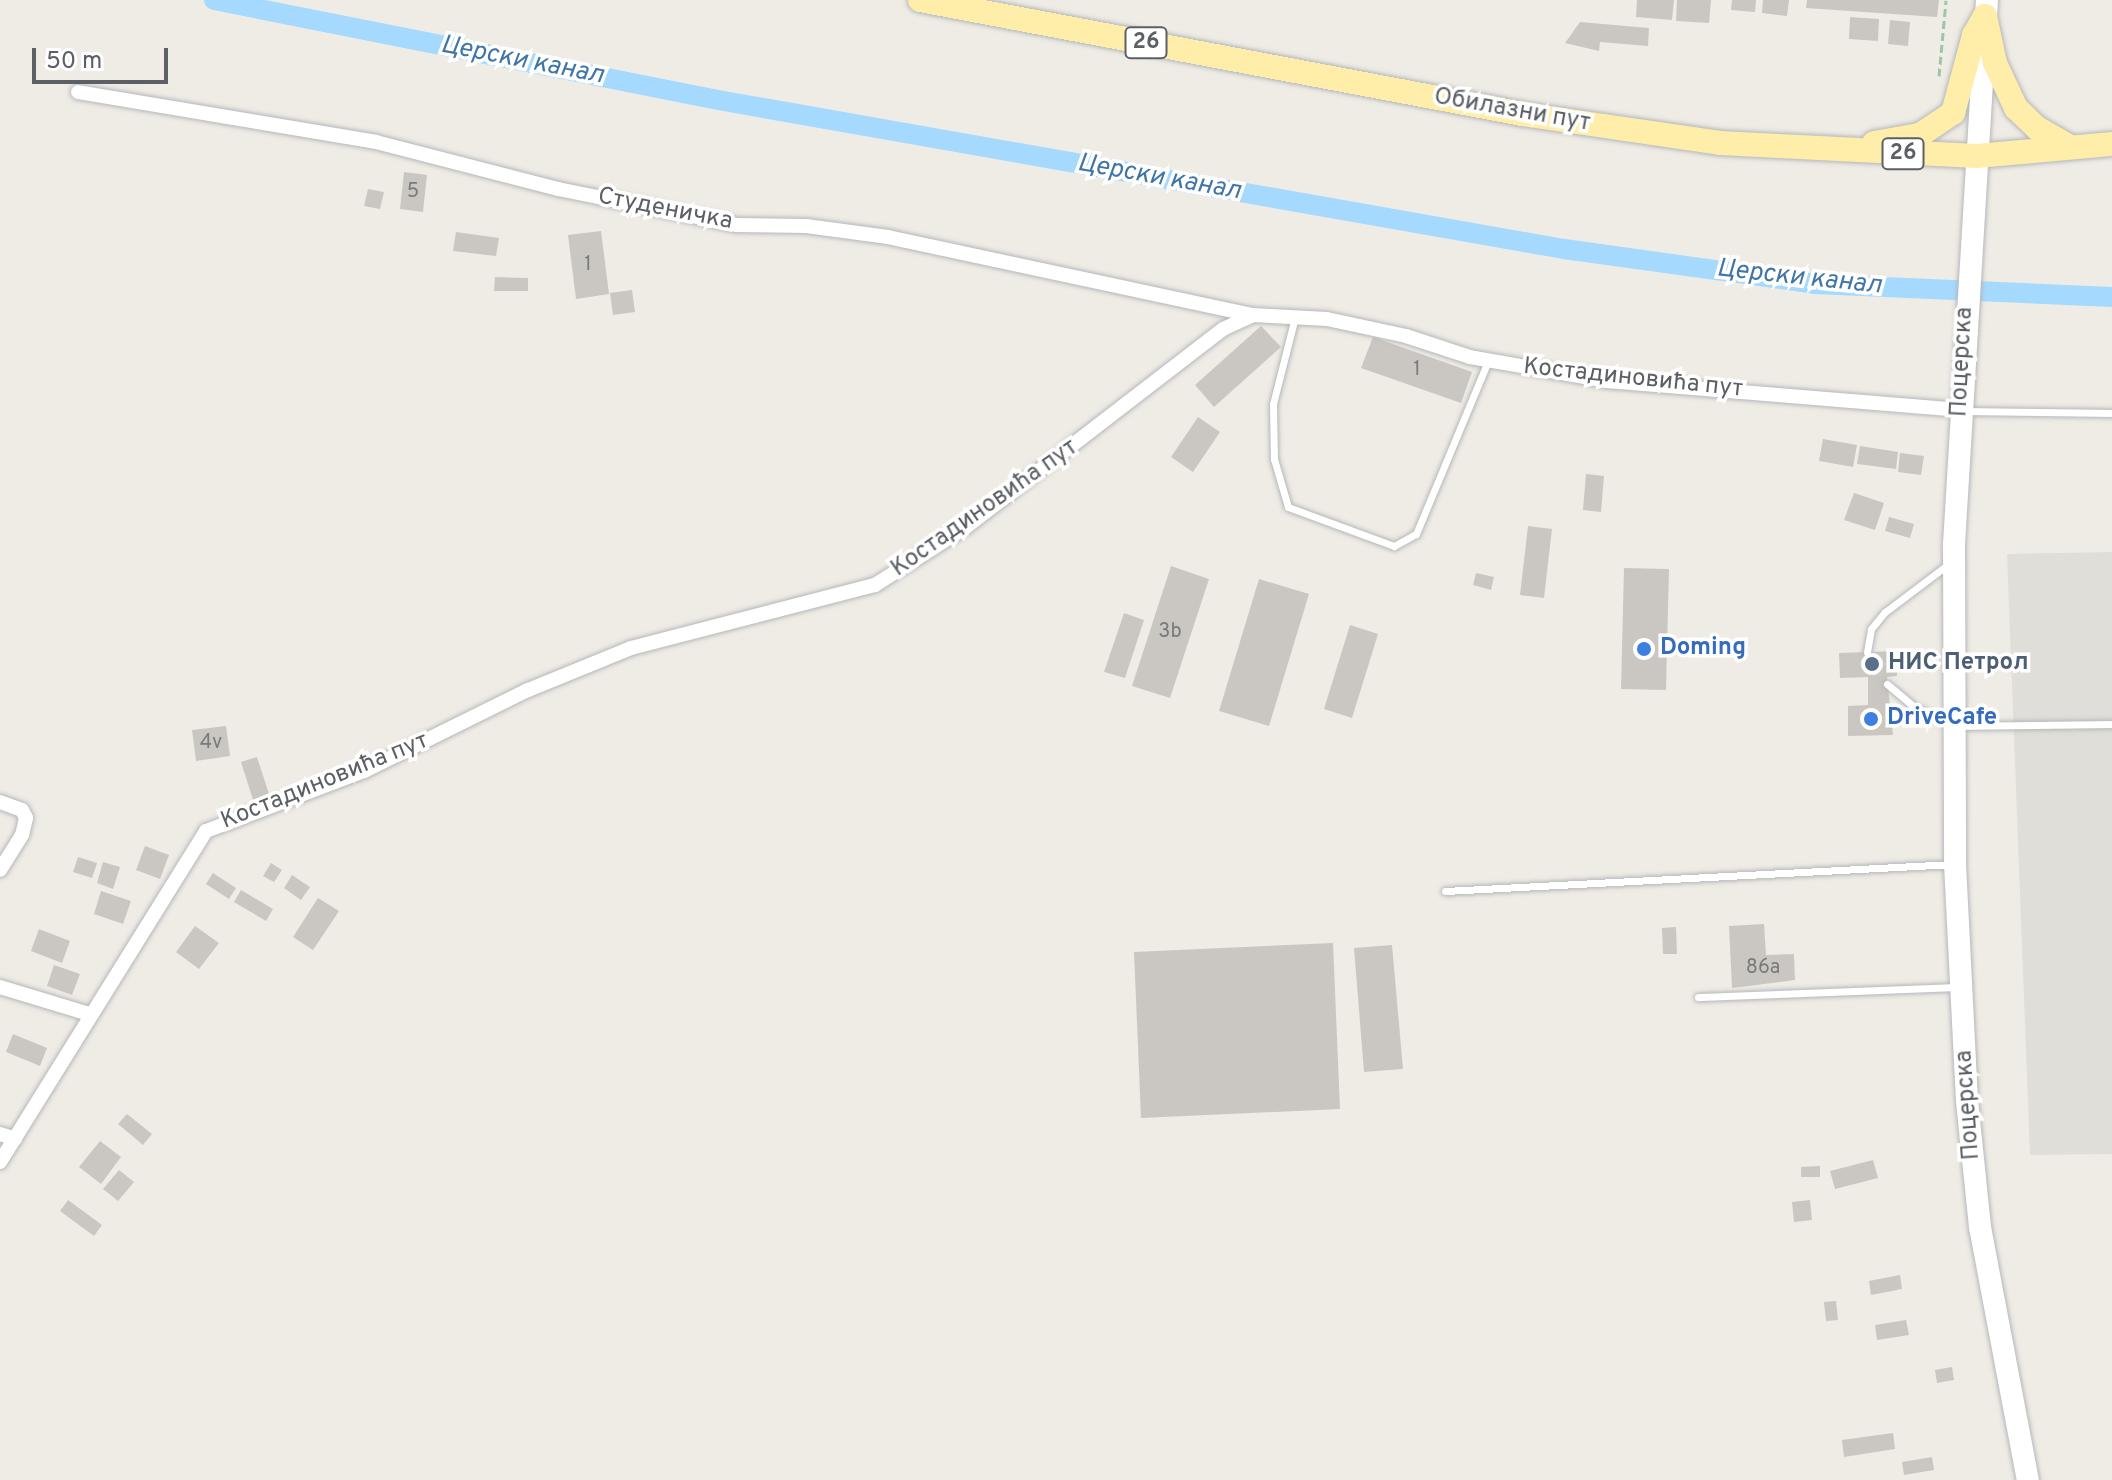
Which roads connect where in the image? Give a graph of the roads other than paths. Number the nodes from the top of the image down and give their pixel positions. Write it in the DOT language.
graph roads {
  1 [pos="920,0"];
  2 [pos="1986,8"];
  3 [pos="78,92"];
  4 [pos="2112,144"];
  5 [pos="2070,147"];
  6 [pos="1830,152"];
  7 [pos="1977,156"];
  8 [pos="1253,315"];
  9 [pos="1295,315"];
  10 [pos="1488,361"];
  11 [pos="1960,410"];
  12 [pos="2112,413"];
  13 [pos="1953,560"];
  14 [pos="1867,652"];
  15 [pos="1887,684"];
  16 [pos="2112,724"];
  17 [pos="1955,726"];
  18 [pos="0,802"];
  19 [pos="1955,864"];
  20 [pos="0,870"];
  21 [pos="1445,891"];
  22 [pos="0,987"];
  23 [pos="1961,987"];
  24 [pos="1698,997"];
  25 [pos="89,1014"];
  26 [pos="0,1134"];
  27 [pos="15,1139"];
  28 [pos="0,1162"];
  29 [pos="2028,1480"];
  1 -- 6 [label="main road, Обилазни пут / 26"];
  2 -- 5 [label="main road"];
  2 -- 6 [label="main road"];
  2 -- 7 [label="main road, Поцерска"];
  3 -- 8 [label="street, Студеничка"];
  4 -- 5 [label="main road, Обилазни пут / 26"];
  5 -- 7 [label="main road, Обилазни пут / 26"];
  6 -- 7 [label="main road, Обилазни пут / 26"];
  7 -- 11 [label="main road, Поцерска"];
  8 -- 9 [label="street, Костадиновића пут"];
  8 -- 25 [label="street, Костадиновића пут"];
  9 -- 10 [label="street, Костадиновића пут"];
  9 -- 10 [label="lane"];
  10 -- 11 [label="street, Костадиновића пут"];
  11 -- 12 [label="lane"];
  11 -- 13 [label="main road, Поцерска"];
  13 -- 14 [label="lane"];
  13 -- 17 [label="main road, Поцерска"];
  15 -- 17 [label="lane"];
  16 -- 17 [label="lane"];
  17 -- 19 [label="main road, Поцерска"];
  18 -- 20 [label="street"];
  19 -- 21 [label="lane"];
  19 -- 23 [label="main road, Поцерска"];
  22 -- 25 [label="street"];
  23 -- 24 [label="lane"];
  23 -- 29 [label="main road, Поцерска"];
  25 -- 27 [label="street, Костадиновића пут"];
  26 -- 27 [label="street"];
  27 -- 28 [label="street, Костадиновића пут"];
}
